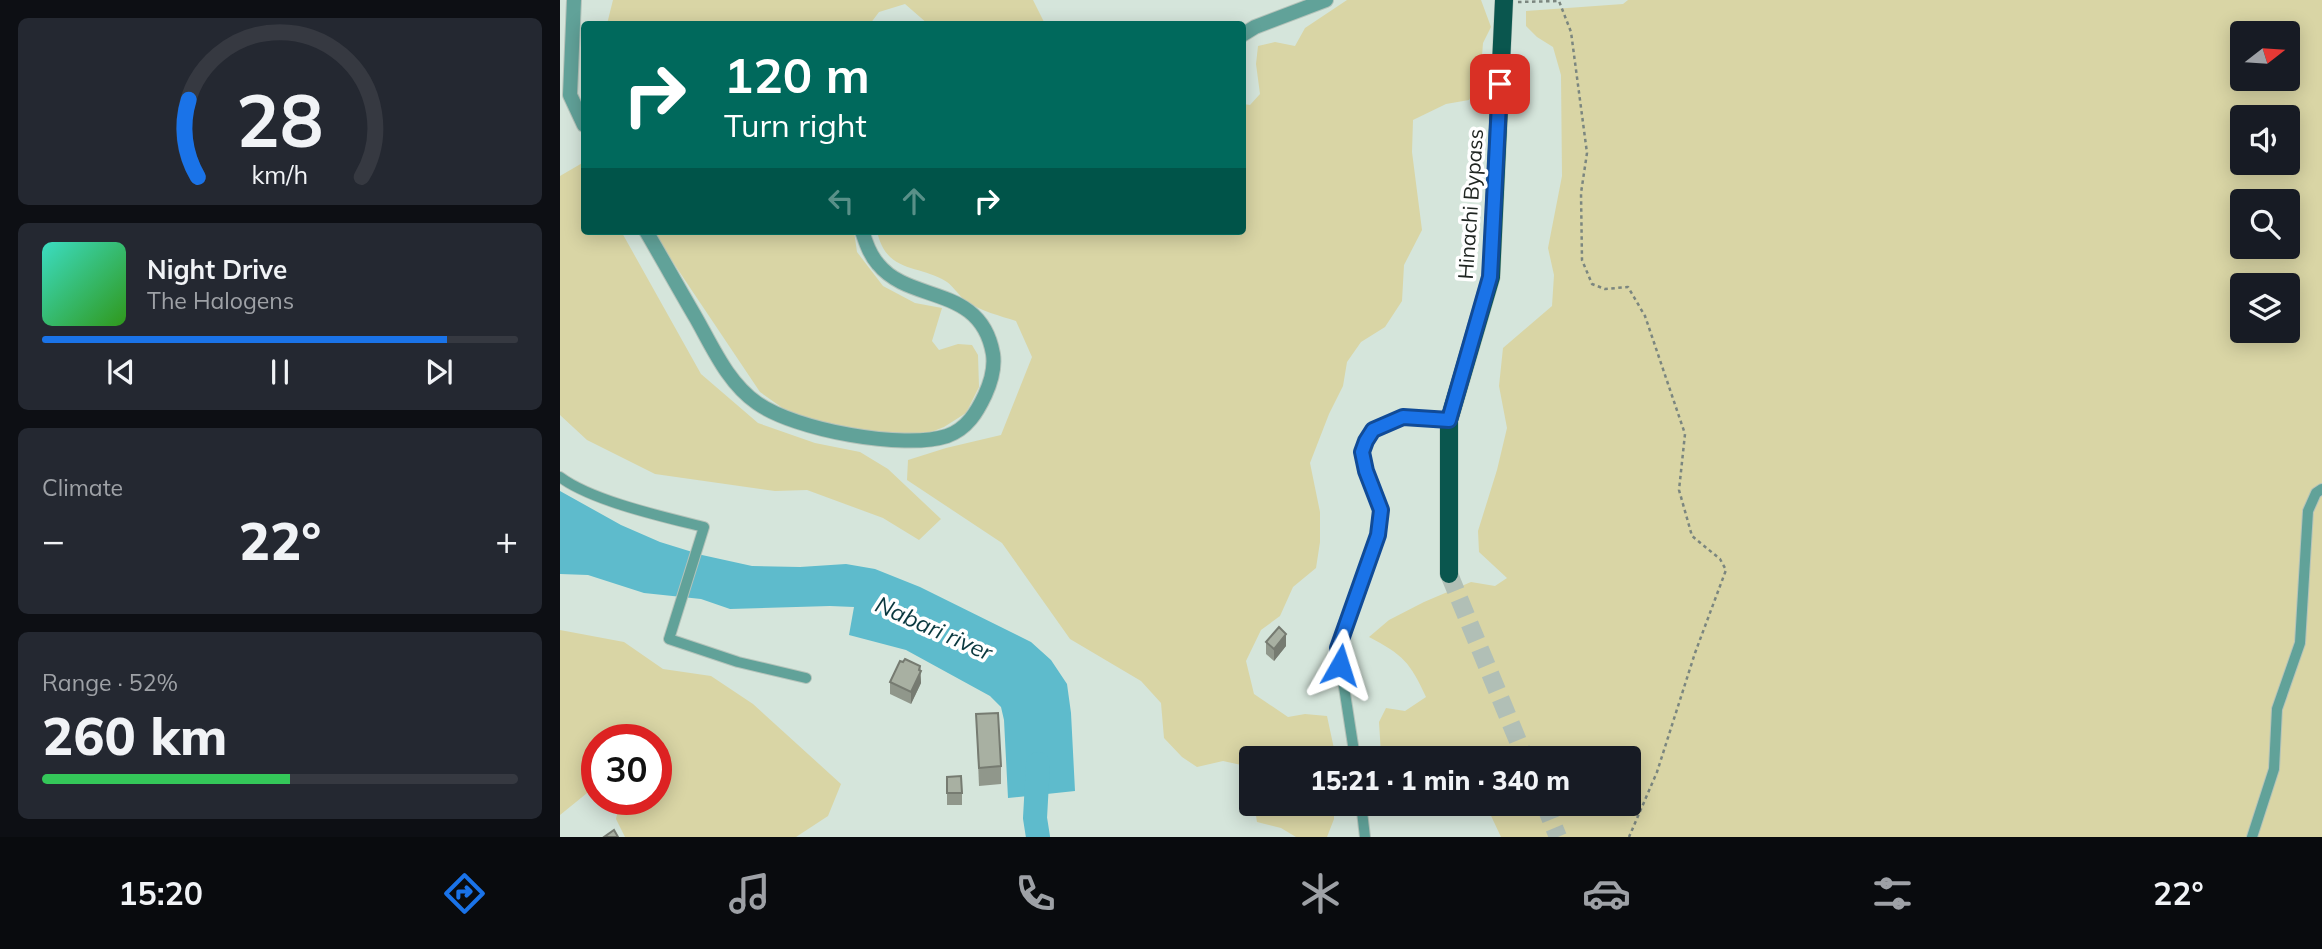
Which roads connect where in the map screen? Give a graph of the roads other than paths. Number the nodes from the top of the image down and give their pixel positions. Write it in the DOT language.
graph roads {
  1 [pos="574,0"];
  2 [pos="1326,0"];
  3 [pos="1504,1"];
  4 [pos="1246,33"];
  5 [pos="581,118"];
  6 [pos="648,235"];
  7 [pos="863,235"];
  8 [pos="1449,420"];
  9 [pos="560,477"];
  10 [pos="2322,489"];
  11 [pos="1449,574"];
  12 [pos="806,678"];
  13 [pos="1353,746"];
  14 [pos="1363,816"];
  15 [pos="1365,837"];
  16 [pos="2252,837"];
  1 -- 5 [label="street"];
  2 -- 4 [label="street"];
  3 -- 8 [label="highway, Hinachi Bypass"];
  6 -- 7 [label="street"];
  8 -- 11 [label="highway, Hinachi Bypass"];
  8 -- 13 [label="street"];
  9 -- 12 [label="street"];
  10 -- 16 [label="street"];
  14 -- 15 [label="street"];
}
